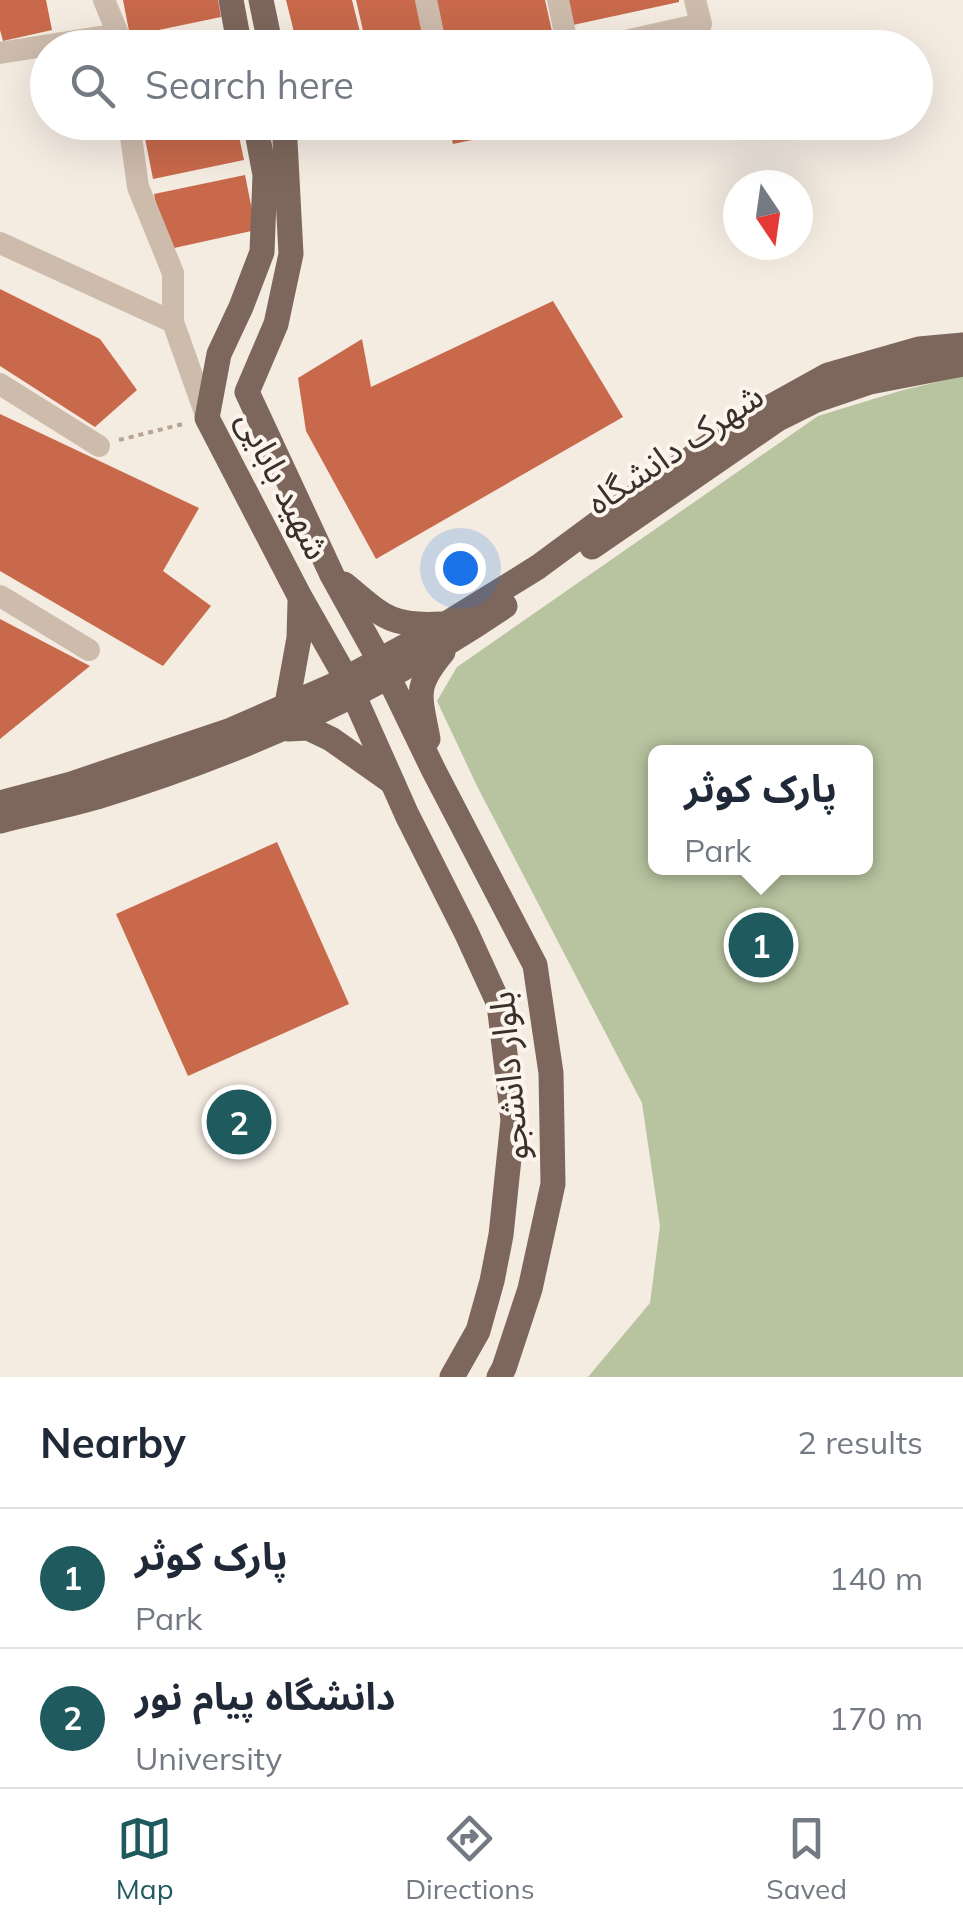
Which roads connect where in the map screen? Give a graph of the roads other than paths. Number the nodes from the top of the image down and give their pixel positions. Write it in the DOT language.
graph roads {
  1 [pos="104,0"];
  2 [pos="231,0"];
  3 [pos="261,0"];
  4 [pos="426,0"];
  5 [pos="558,0"];
  6 [pos="695,0"];
  7 [pos="115,30"];
  8 [pos="237,30"];
  9 [pos="267,30"];
  10 [pos="432,30"];
  11 [pos="564,30"];
  12 [pos="675,30"];
  13 [pos="30,49"];
  14 [pos="0,52"];
  15 [pos="132,140"];
  16 [pos="258,140"];
  17 [pos="285,140"];
  18 [pos="0,243"];
  19 [pos="173,322"];
  20 [pos="963,345"];
  21 [pos="963,364"];
  22 [pos="0,384"];
  23 [pos="207,418"];
  24 [pos="99,446"];
  25 [pos="332,575"];
  26 [pos="0,596"];
  27 [pos="300,596"];
  28 [pos="447,634"];
  29 [pos="88,650"];
  30 [pos="383,668"];
  31 [pos="349,687"];
  32 [pos="284,718"];
  33 [pos="433,768"];
  34 [pos="392,782"];
  35 [pos="0,803"];
  36 [pos="0,821"];
  37 [pos="541,998"];
  38 [pos="499,1004"];
  39 [pos="452,1377"];
  40 [pos="499,1377"];
  1 -- 7 [label="street"];
  2 -- 8 [label="main road"];
  3 -- 9 [label="main road"];
  4 -- 10 [label="street"];
  5 -- 11 [label="street"];
  6 -- 12 [label="street"];
  13 -- 14 [label="street"];
  15 -- 19 [label="street"];
  16 -- 23 [label="main road, شهید بابایی"];
  17 -- 25 [label="main road, شهید بابایی"];
  18 -- 19 [label="street"];
  19 -- 23 [label="street"];
  20 -- 28 [label="main road"];
  21 -- 28 [label="main road, شهرک دانشگاه"];
  22 -- 24 [label="street"];
  23 -- 27 [label="main road, شهید بابایی"];
  25 -- 28 [label="main road"];
  25 -- 30 [label="main road, شهید بابایی"];
  26 -- 29 [label="street"];
  27 -- 31 [label="main road, شهید بابایی"];
  27 -- 32 [label="main road"];
  28 -- 30 [label="main road"];
  28 -- 33 [label="main road"];
  30 -- 31 [label="main road"];
  30 -- 33 [label="main road, بلوار دانشجو"];
  31 -- 32 [label="main road"];
  31 -- 34 [label="main road, بلوار دانشجو"];
  32 -- 34 [label="main road"];
  32 -- 35 [label="main road"];
  32 -- 36 [label="main road"];
  33 -- 37 [label="main road, بلوار دانشجو"];
  34 -- 38 [label="main road, بلوار دانشجو"];
  37 -- 38 [label="main road"];
  37 -- 40 [label="main road, بلوار دانشجو"];
  38 -- 39 [label="main road, بلوار دانشجو"];
}
